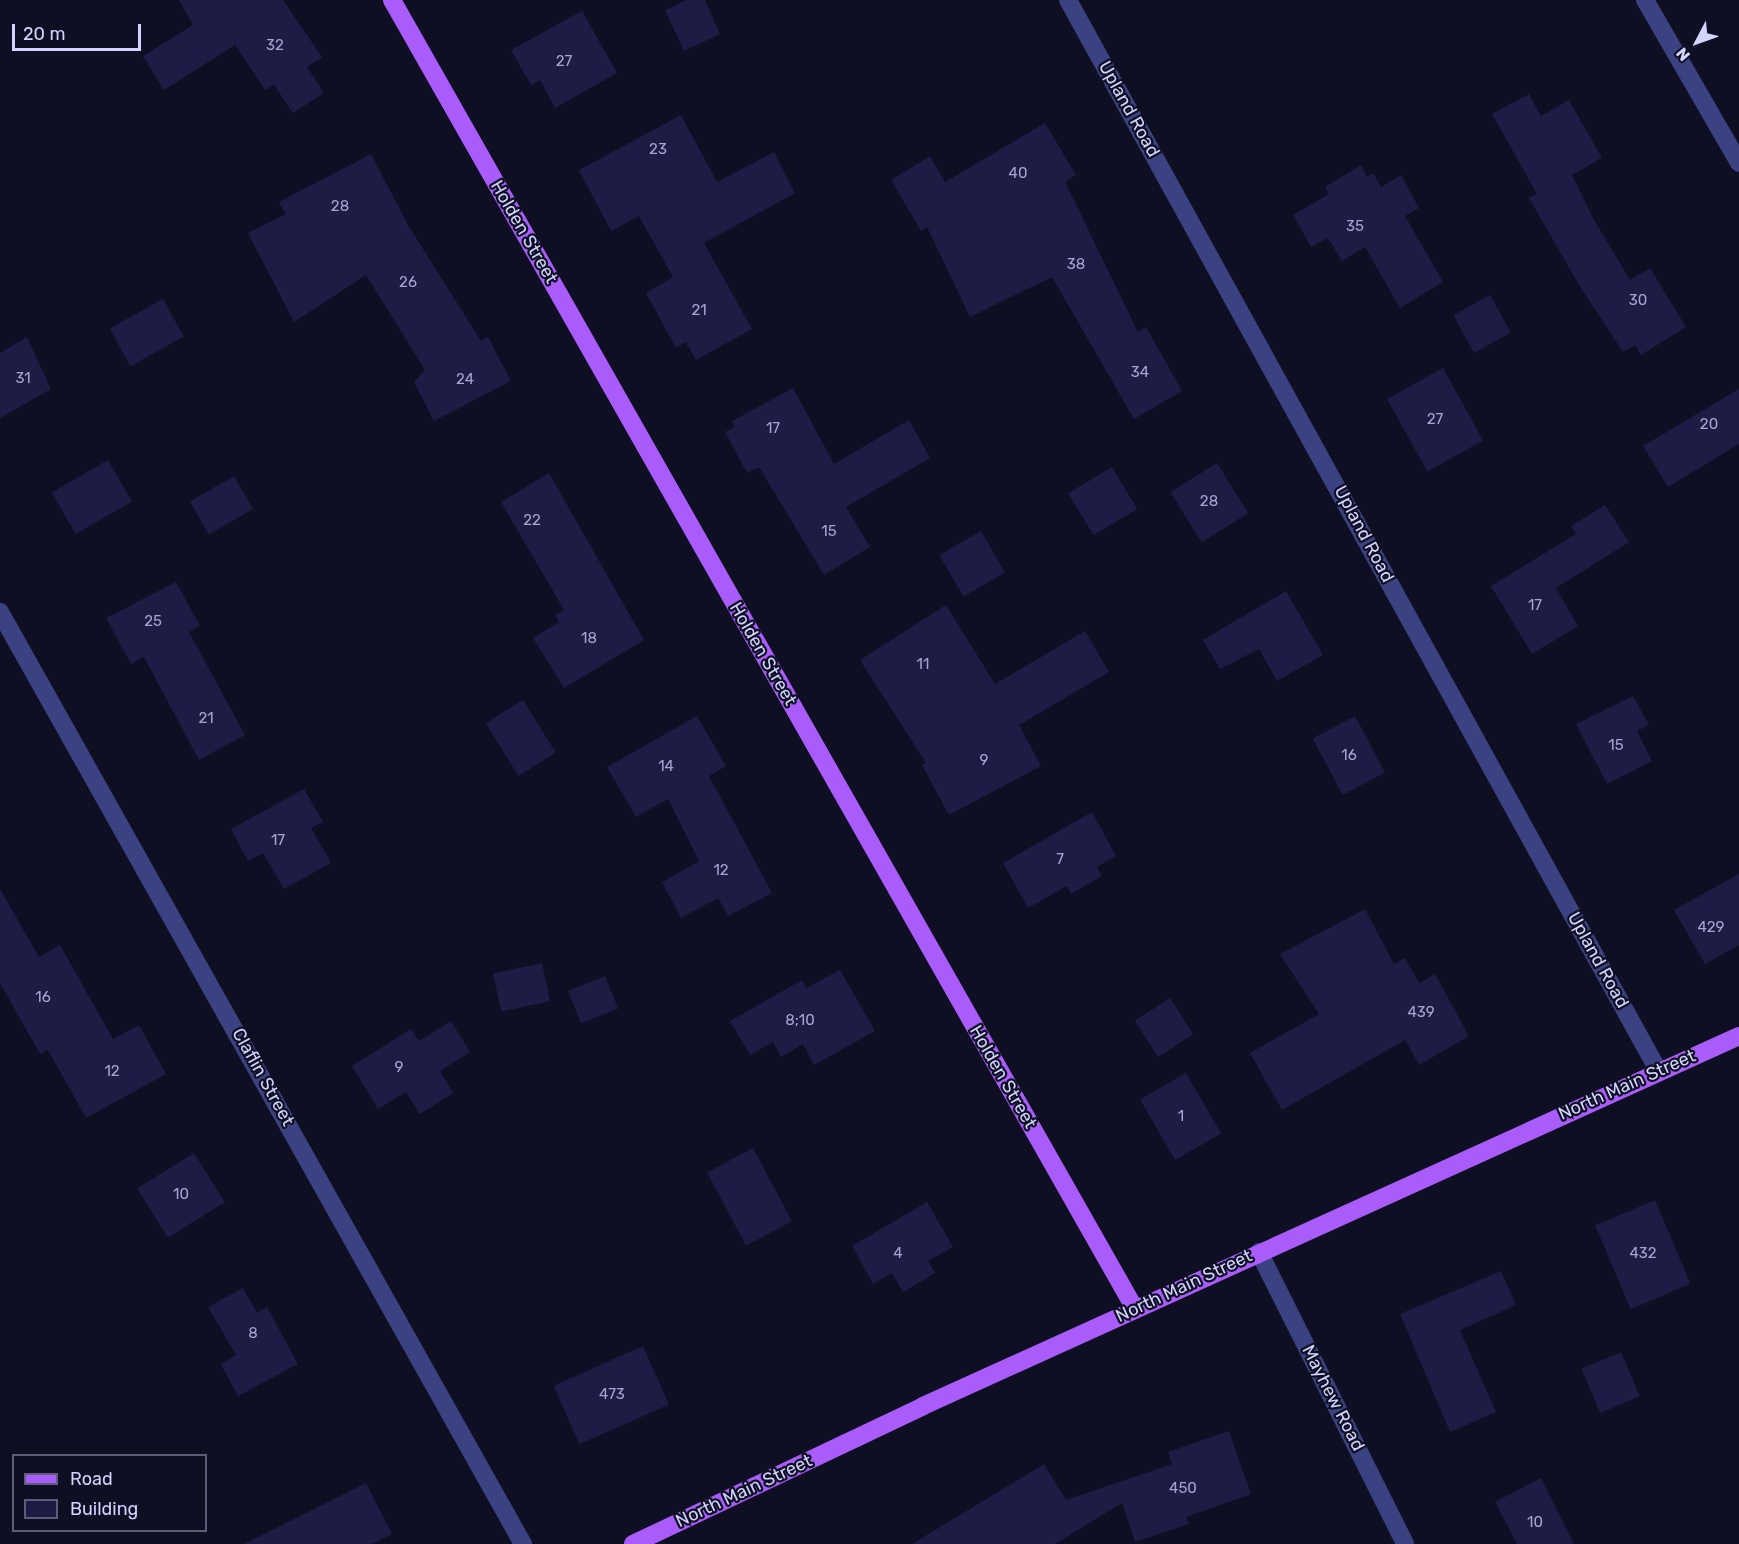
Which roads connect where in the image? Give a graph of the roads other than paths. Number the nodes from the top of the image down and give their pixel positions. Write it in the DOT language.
graph roads {
  1 [pos="392,0"];
  2 [pos="1068,0"];
  3 [pos="1645,0"];
  4 [pos="1739,163"];
  5 [pos="0,612"];
  6 [pos="1739,1036"];
  7 [pos="1658,1070"];
  8 [pos="1259,1252"];
  9 [pos="1134,1309"];
  10 [pos="523,1544"];
  11 [pos="633,1544"];
  12 [pos="1405,1544"];
  1 -- 9 [label="main road, Holden Street"];
  2 -- 7 [label="street, Upland Road"];
  3 -- 4 [label="street"];
  5 -- 10 [label="street, Claflin Street"];
  6 -- 7 [label="main road, North Main Street"];
  7 -- 8 [label="main road, North Main Street"];
  8 -- 9 [label="main road, North Main Street"];
  8 -- 12 [label="street, Mayhew Road"];
  9 -- 11 [label="main road, North Main Street"];
}
